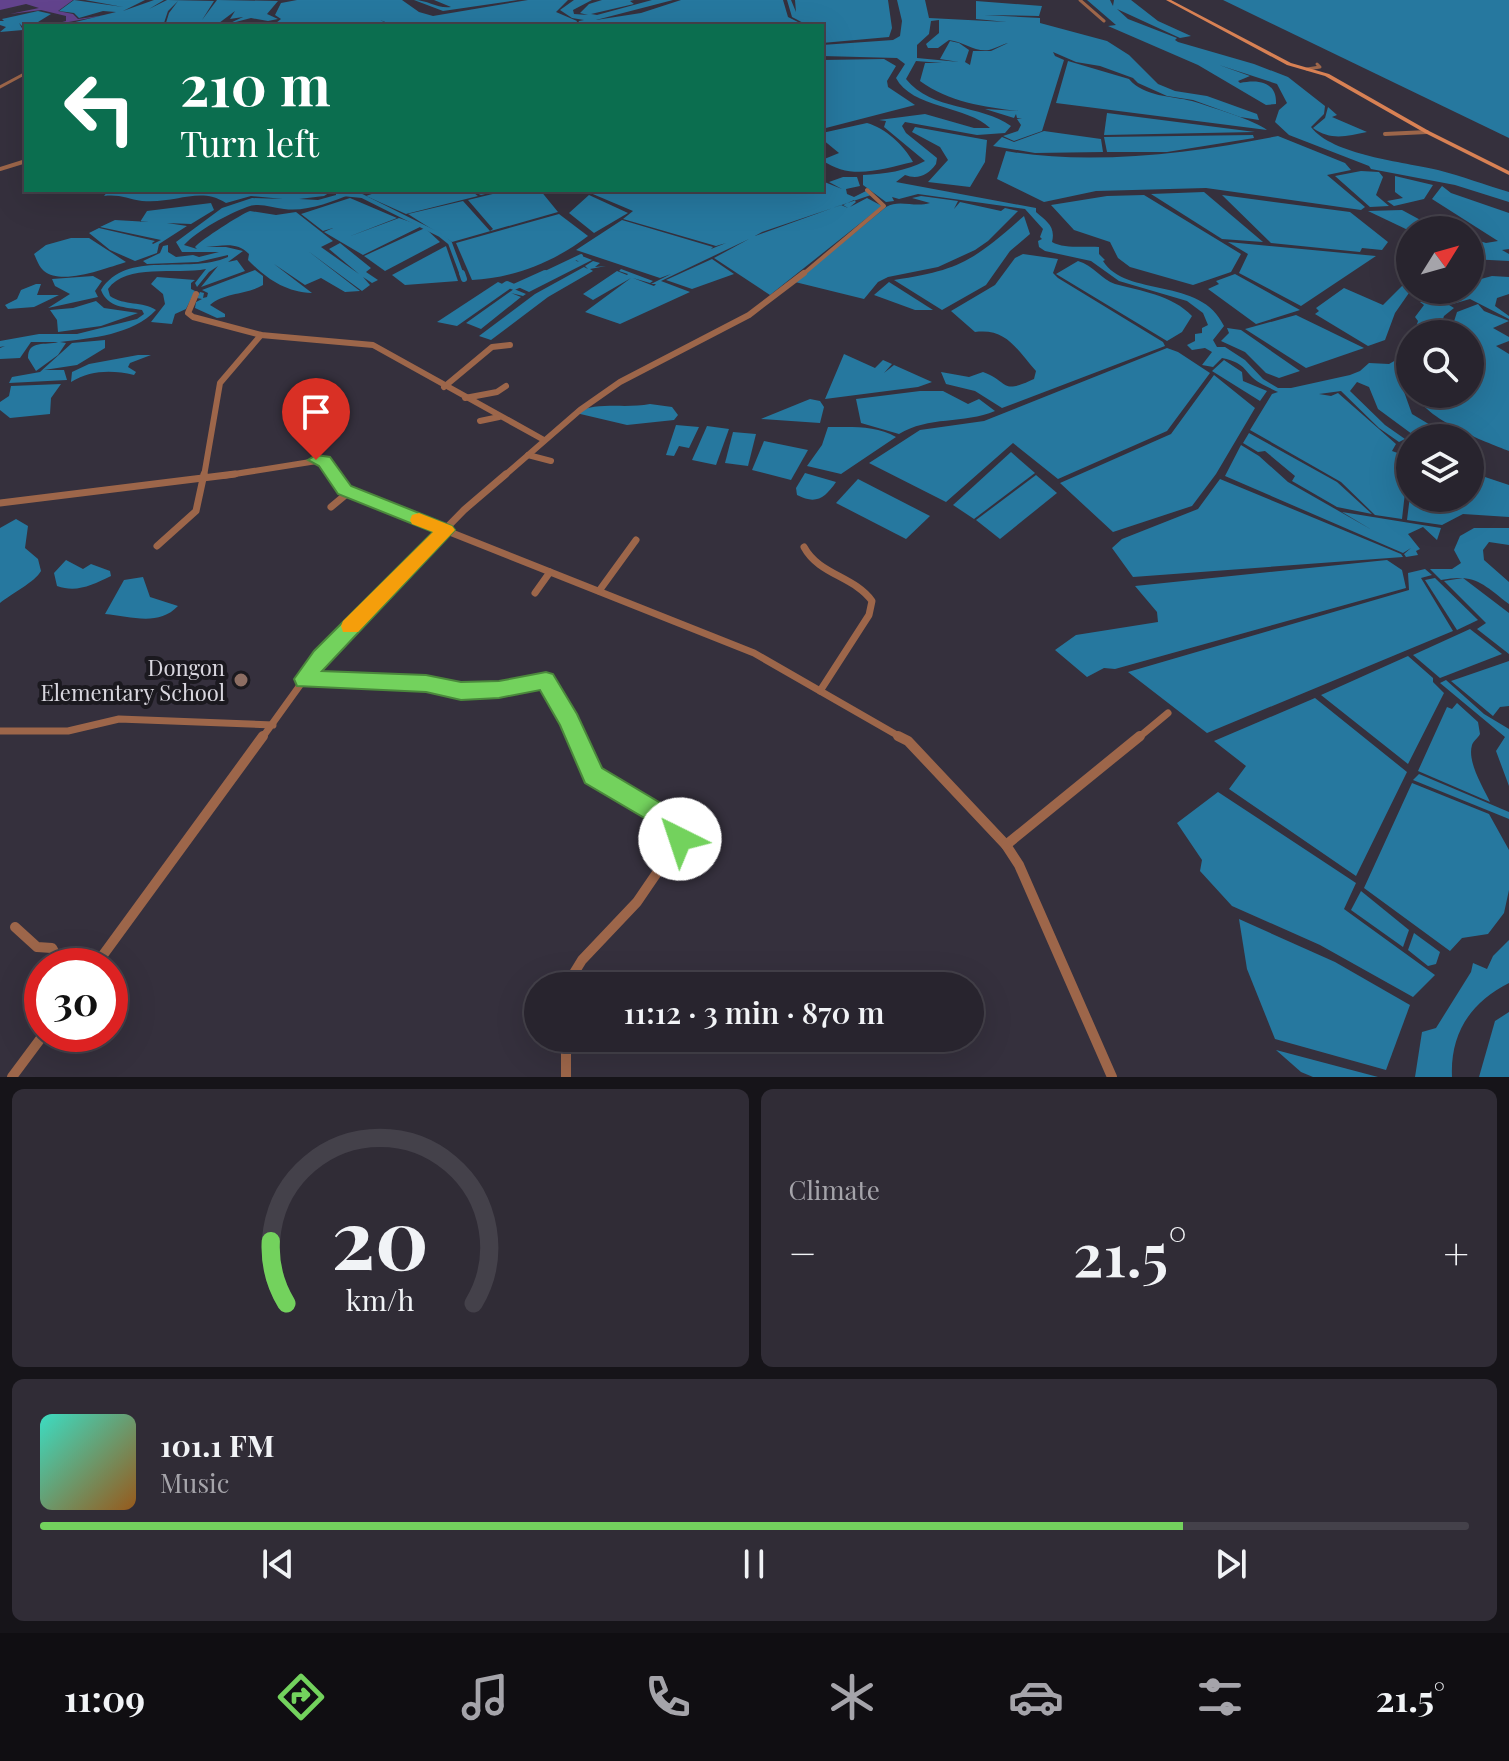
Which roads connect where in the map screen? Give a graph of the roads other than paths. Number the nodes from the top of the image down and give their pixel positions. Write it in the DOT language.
graph roads {
  1 [pos="1080,0"];
  2 [pos="1168,0"];
  3 [pos="1104,21"];
  4 [pos="1317,64"];
  5 [pos="1307,69"];
  6 [pos="24,74"];
  7 [pos="0,87"];
  8 [pos="1427,132"];
  9 [pos="1385,134"];
  10 [pos="24,162"];
  11 [pos="0,169"];
  12 [pos="1509,173"];
  13 [pos="869,192"];
  14 [pos="196,294"];
  15 [pos="261,335"];
  16 [pos="510,345"];
  17 [pos="506,386"];
  18 [pos="444,387"];
  19 [pos="465,398"];
  20 [pos="501,417"];
  21 [pos="480,421"];
  22 [pos="544,440"];
  23 [pos="528,455"];
  24 [pos="551,461"];
  25 [pos="202,479"];
  26 [pos="349,492"];
  27 [pos="0,503"];
  28 [pos="331,507"];
  29 [pos="446,530"];
  30 [pos="636,540"];
  31 [pos="157,546"];
  32 [pos="804,547"];
  33 [pos="550,572"];
  34 [pos="599,591"];
  35 [pos="535,593"];
  36 [pos="305,679"];
  37 [pos="820,691"];
  38 [pos="1168,713"];
  39 [pos="273,725"];
  40 [pos="0,731"];
  41 [pos="1006,845"];
  42 [pos="15,927"];
  43 [pos="52,948"];
  44 [pos="108,948"];
  45 [pos="575,972"];
  46 [pos="31,1052"];
  47 [pos="566,1052"];
  48 [pos="12,1077"];
  49 [pos="566,1077"];
  50 [pos="1112,1077"];
  1 -- 3 [label="street"];
  2 -- 5 [label="street"];
  4 -- 5 [label="street"];
  5 -- 8 [label="street"];
  6 -- 7 [label="street"];
  8 -- 9 [label="street"];
  8 -- 12 [label="street"];
  10 -- 11 [label="street"];
  13 -- 22 [label="street"];
  14 -- 15 [label="street"];
  15 -- 18 [label="street"];
  15 -- 25 [label="street"];
  16 -- 18 [label="street"];
  17 -- 19 [label="street"];
  18 -- 19 [label="street"];
  19 -- 20 [label="street"];
  20 -- 21 [label="street"];
  20 -- 22 [label="street"];
  22 -- 23 [label="street"];
  23 -- 24 [label="street"];
  23 -- 29 [label="street"];
  25 -- 26 [label="street"];
  25 -- 27 [label="street"];
  25 -- 31 [label="street"];
  26 -- 28 [label="street"];
  26 -- 29 [label="street"];
  29 -- 33 [label="street"];
  29 -- 36 [label="street"];
  30 -- 34 [label="street"];
  32 -- 37 [label="street"];
  33 -- 34 [label="street"];
  33 -- 35 [label="street"];
  34 -- 37 [label="street"];
  36 -- 39 [label="street"];
  36 -- 45 [label="street"];
  37 -- 41 [label="street"];
  38 -- 41 [label="street"];
  39 -- 40 [label="street"];
  39 -- 44 [label="street"];
  41 -- 50 [label="street"];
  42 -- 43 [label="street"];
  46 -- 48 [label="street"];
  47 -- 49 [label="street"];
}
